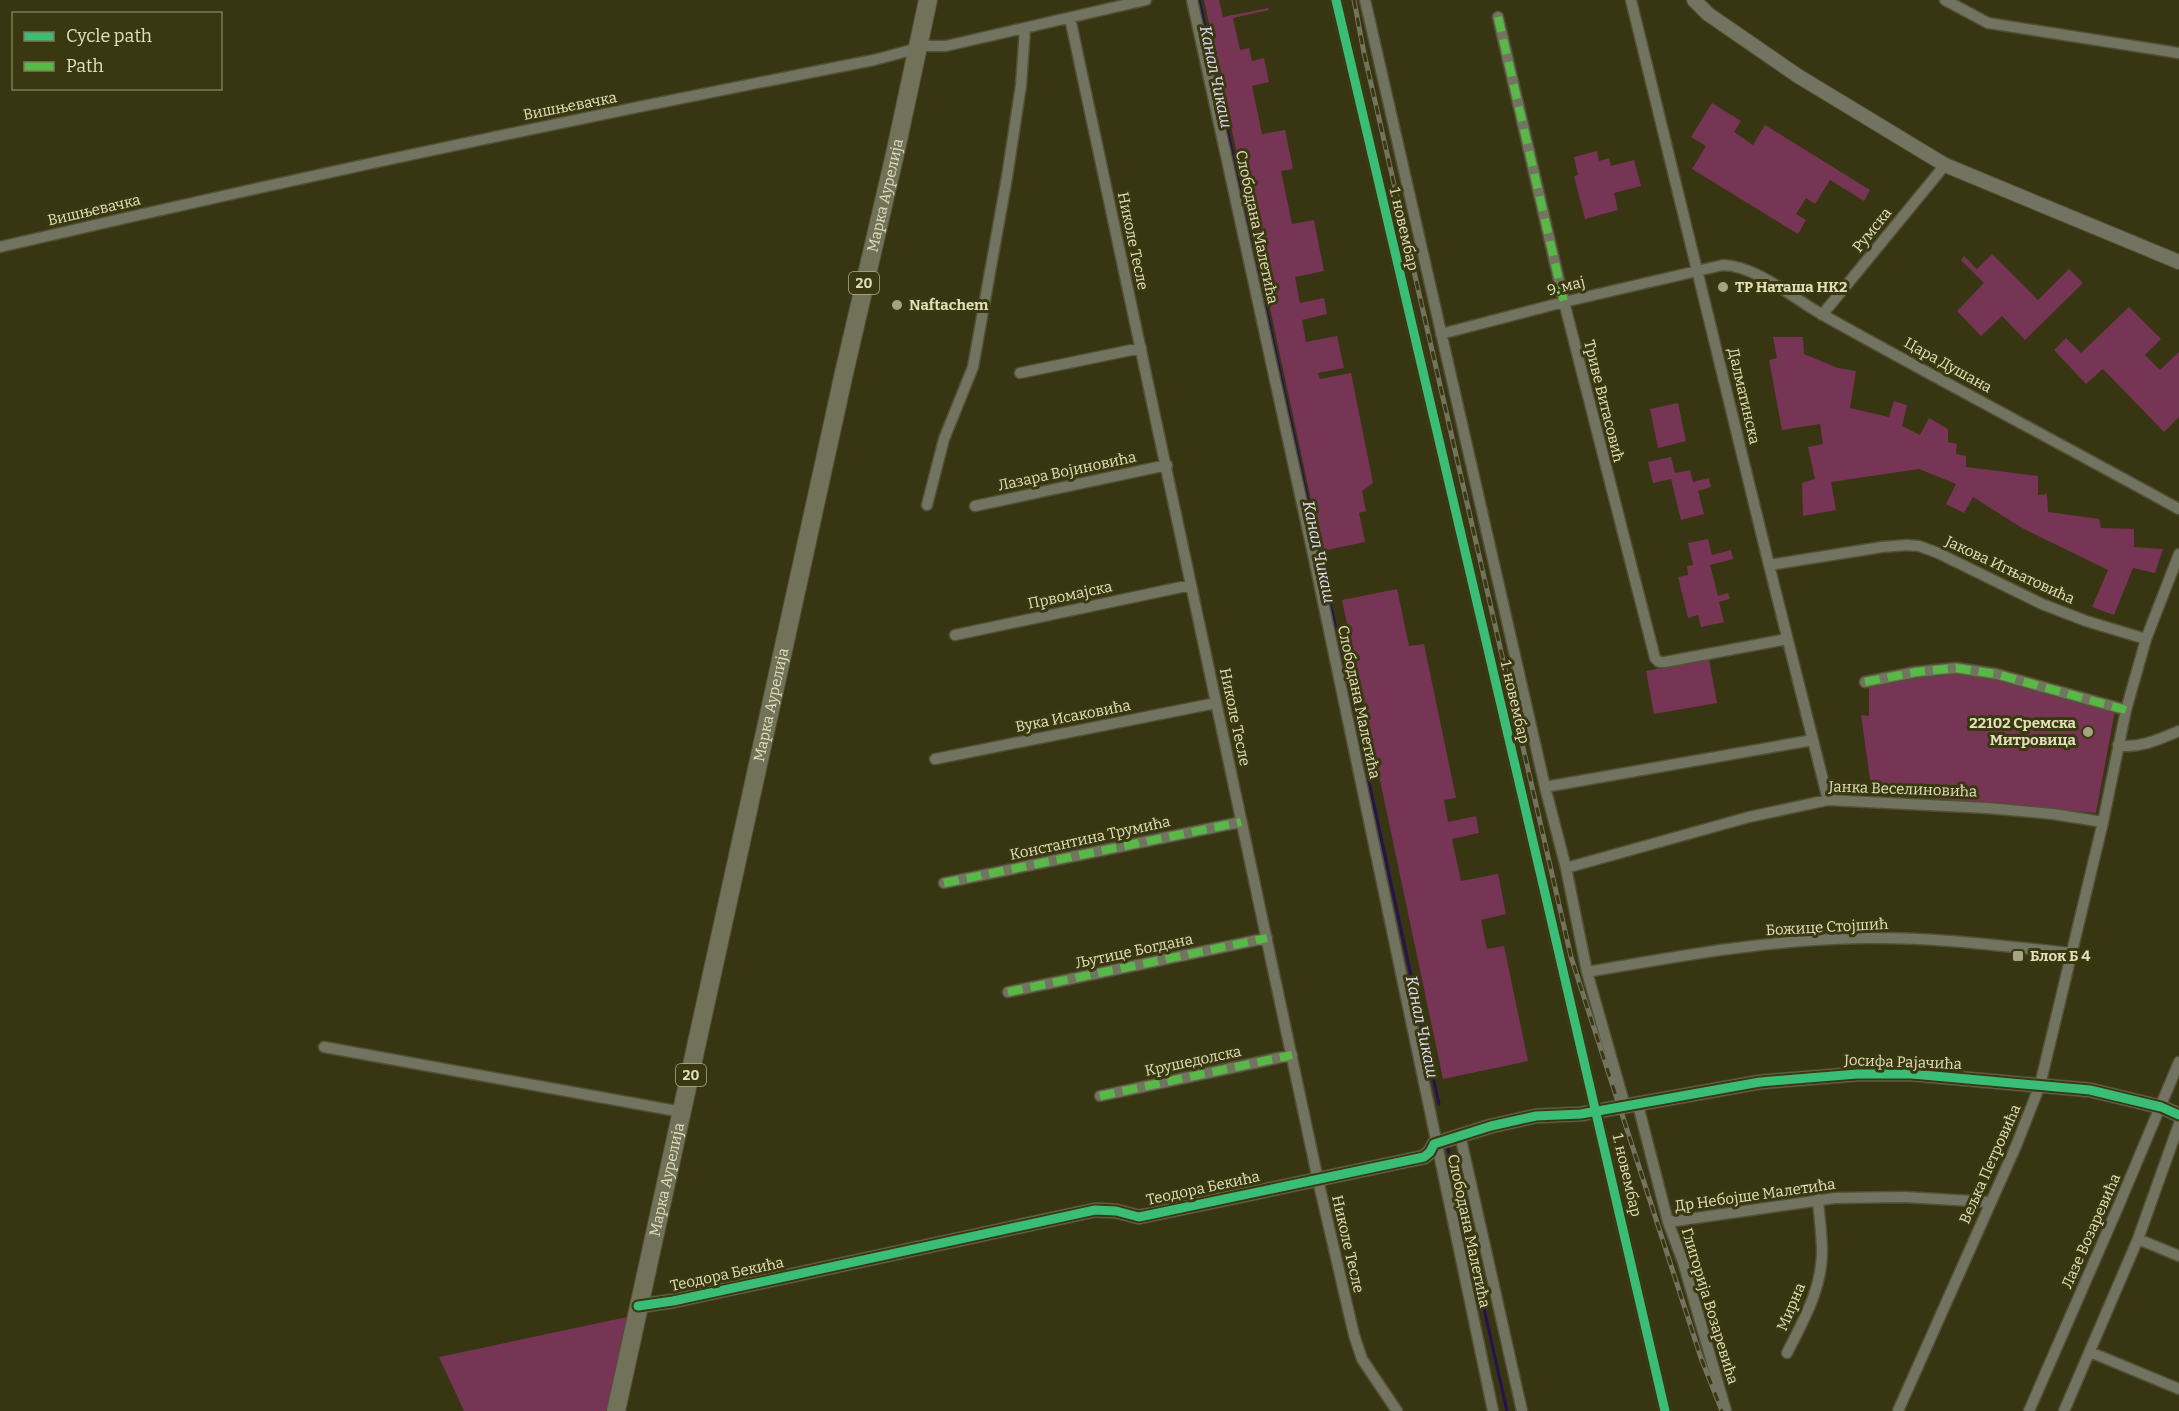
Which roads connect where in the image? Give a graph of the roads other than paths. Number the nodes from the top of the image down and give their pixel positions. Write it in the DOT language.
graph roads {
  1 [pos="928,0"];
  2 [pos="1146,0"];
  3 [pos="1192,0"];
  4 [pos="1336,0"];
  5 [pos="1365,0"];
  6 [pos="1631,0"];
  7 [pos="1694,0"];
  8 [pos="1945,0"];
  9 [pos="1498,17"];
  10 [pos="1070,18"];
  11 [pos="1025,29"];
  12 [pos="916,49"];
  13 [pos="2179,53"];
  14 [pos="1945,165"];
  15 [pos="0,247"];
  16 [pos="2177,257"];
  17 [pos="1698,271"];
  18 [pos="1564,302"];
  19 [pos="1822,315"];
  20 [pos="1441,334"];
  21 [pos="1141,348"];
  22 [pos="1020,373"];
  23 [pos="1167,465"];
  24 [pos="927,505"];
  25 [pos="975,506"];
  26 [pos="2179,509"];
  27 [pos="2179,554"];
  28 [pos="1769,565"];
  29 [pos="1191,585"];
  30 [pos="955,634"];
  31 [pos="1787,639"];
  32 [pos="2146,639"];
  33 [pos="1865,682"];
  34 [pos="1216,703"];
  35 [pos="2126,710"];
  36 [pos="2179,731"];
  37 [pos="1813,740"];
  38 [pos="2118,745"];
  39 [pos="935,759"];
  40 [pos="1545,787"];
  41 [pos="1828,800"];
  42 [pos="1241,822"];
  43 [pos="2103,822"];
  44 [pos="1566,868"];
  45 [pos="944,883"];
  46 [pos="1267,938"];
  47 [pos="2070,953"];
  48 [pos="1587,972"];
  49 [pos="1008,992"];
  50 [pos="324,1047"];
  51 [pos="1292,1055"];
  52 [pos="2179,1062"];
  53 [pos="2040,1084"];
  54 [pos="1100,1096"];
  55 [pos="1631,1106"];
  56 [pos="2161,1107"];
  57 [pos="682,1112"];
  58 [pos="1597,1112"];
  59 [pos="2179,1115"];
  60 [pos="2179,1124"];
  61 [pos="1458,1136"];
  62 [pos="1437,1143"];
  63 [pos="1318,1180"];
  64 [pos="1818,1199"];
  65 [pos="1989,1202"];
  66 [pos="1668,1222"];
  67 [pos="2138,1239"];
  68 [pos="2179,1256"];
  69 [pos="638,1306"];
  70 [pos="2090,1352"];
  71 [pos="1787,1353"];
  72 [pos="2179,1389"];
  73 [pos="616,1411"];
  74 [pos="1397,1411"];
  75 [pos="1493,1411"];
  76 [pos="1522,1411"];
  77 [pos="1665,1411"];
  78 [pos="1726,1411"];
  79 [pos="1898,1411"];
  80 [pos="2029,1411"];
  81 [pos="2064,1411"];
  1 -- 12 [label="main road, Марка Аурелија / 20"];
  2 -- 10 [label="street, Вишњевачка"];
  3 -- 62 [label="street, Слободана Малетића"];
  4 -- 58 [label="street, 1. новембар"];
  5 -- 20 [label="street, 1. новембар"];
  6 -- 17 [label="street, Далматинска"];
  7 -- 14 [label="street"];
  8 -- 13 [label="street"];
  9 -- 18 [label="street, Триве Витасовић"];
  10 -- 11 [label="street, Вишњевачка"];
  10 -- 21 [label="street, Николе Тесле"];
  11 -- 12 [label="street, Вишњевачка"];
  11 -- 24 [label="street"];
  12 -- 15 [label="street, Вишњевачка"];
  12 -- 57 [label="main road, Марка Аурелија / 20"];
  14 -- 16 [label="street"];
  14 -- 19 [label="street, Румска"];
  17 -- 18 [label="street, 9. мај"];
  17 -- 19 [label="street, Цара Душана"];
  17 -- 28 [label="street, Далматинска"];
  18 -- 20 [label="street, 9. мај"];
  18 -- 31 [label="street, Триве Витасовић"];
  19 -- 26 [label="street, Цара Душана"];
  20 -- 40 [label="street, 1. новембар"];
  21 -- 22 [label="street"];
  21 -- 23 [label="street, Николе Тесле"];
  23 -- 25 [label="street, Лазара Војиновића"];
  23 -- 29 [label="street, Николе Тесле"];
  27 -- 32 [label="street"];
  28 -- 31 [label="street, Далматинска"];
  28 -- 32 [label="street, Јакова Игњатовића"];
  29 -- 30 [label="street, Првомајска"];
  29 -- 34 [label="street, Николе Тесле"];
  31 -- 37 [label="street, Далматинска"];
  32 -- 35 [label="street, Вељка Петровића"];
  33 -- 35 [label="street"];
  34 -- 39 [label="street, Вука Исаковића"];
  34 -- 42 [label="street, Николе Тесле"];
  35 -- 38 [label="street, Вељка Петровића"];
  36 -- 38 [label="street"];
  37 -- 40 [label="street"];
  37 -- 41 [label="street, Далматинска"];
  38 -- 43 [label="street, Вељка Петровића"];
  40 -- 44 [label="street, 1. новембар"];
  41 -- 43 [label="street, Јанка Веселиновића"];
  41 -- 44 [label="street, Јанка Веселиновића"];
  42 -- 45 [label="street, Константина Трумића"];
  42 -- 46 [label="street, Николе Тесле"];
  43 -- 47 [label="street, Вељка Петровића"];
  44 -- 48 [label="street, 1. новембар"];
  46 -- 49 [label="street, Љутице Богдана"];
  46 -- 51 [label="street, Николе Тесле"];
  47 -- 48 [label="street, Божице Стојшић"];
  47 -- 53 [label="street, Вељка Петровића"];
  48 -- 55 [label="street, 1. новембар"];
  50 -- 57 [label="street"];
  51 -- 54 [label="street, Крушедолска"];
  51 -- 63 [label="street, Николе Тесле"];
  52 -- 56 [label="street, Лазе Возаревића"];
  53 -- 55 [label="street, Јосифа Рајачића"];
  53 -- 56 [label="street, Јосифа Рајачића"];
  53 -- 65 [label="street, Вељка Петровића"];
  55 -- 58 [label="street, Теодора Бекића"];
  55 -- 66 [label="street, Глигорија Возаревића"];
  56 -- 59 [label="street, Јосифа Рајачића"];
  56 -- 80 [label="street, Лазе Возаревића"];
  57 -- 69 [label="main road, Марка Аурелија / 20"];
  58 -- 61 [label="street, Теодора Бекића"];
  58 -- 77 [label="street, 1. новембар"];
  60 -- 67 [label="street"];
  61 -- 62 [label="street, Теодора Бекића"];
  61 -- 76 [label="street, Слободана Малетића"];
  62 -- 63 [label="street, Теодора Бекића"];
  62 -- 75 [label="street, Слободана Малетића"];
  63 -- 69 [label="street, Теодора Бекића"];
  63 -- 74 [label="street, Николе Тесле"];
  64 -- 65 [label="street, Др Небојше Малетића"];
  64 -- 66 [label="street, Др Небојше Малетића"];
  64 -- 71 [label="street, Мирна"];
  65 -- 79 [label="street, Вељка Петровића"];
  66 -- 78 [label="street, Глигорија Возаревића"];
  67 -- 68 [label="street"];
  67 -- 70 [label="street"];
  69 -- 73 [label="main road, Марка Аурелија / 20"];
  70 -- 72 [label="street"];
  70 -- 81 [label="street"];
}
